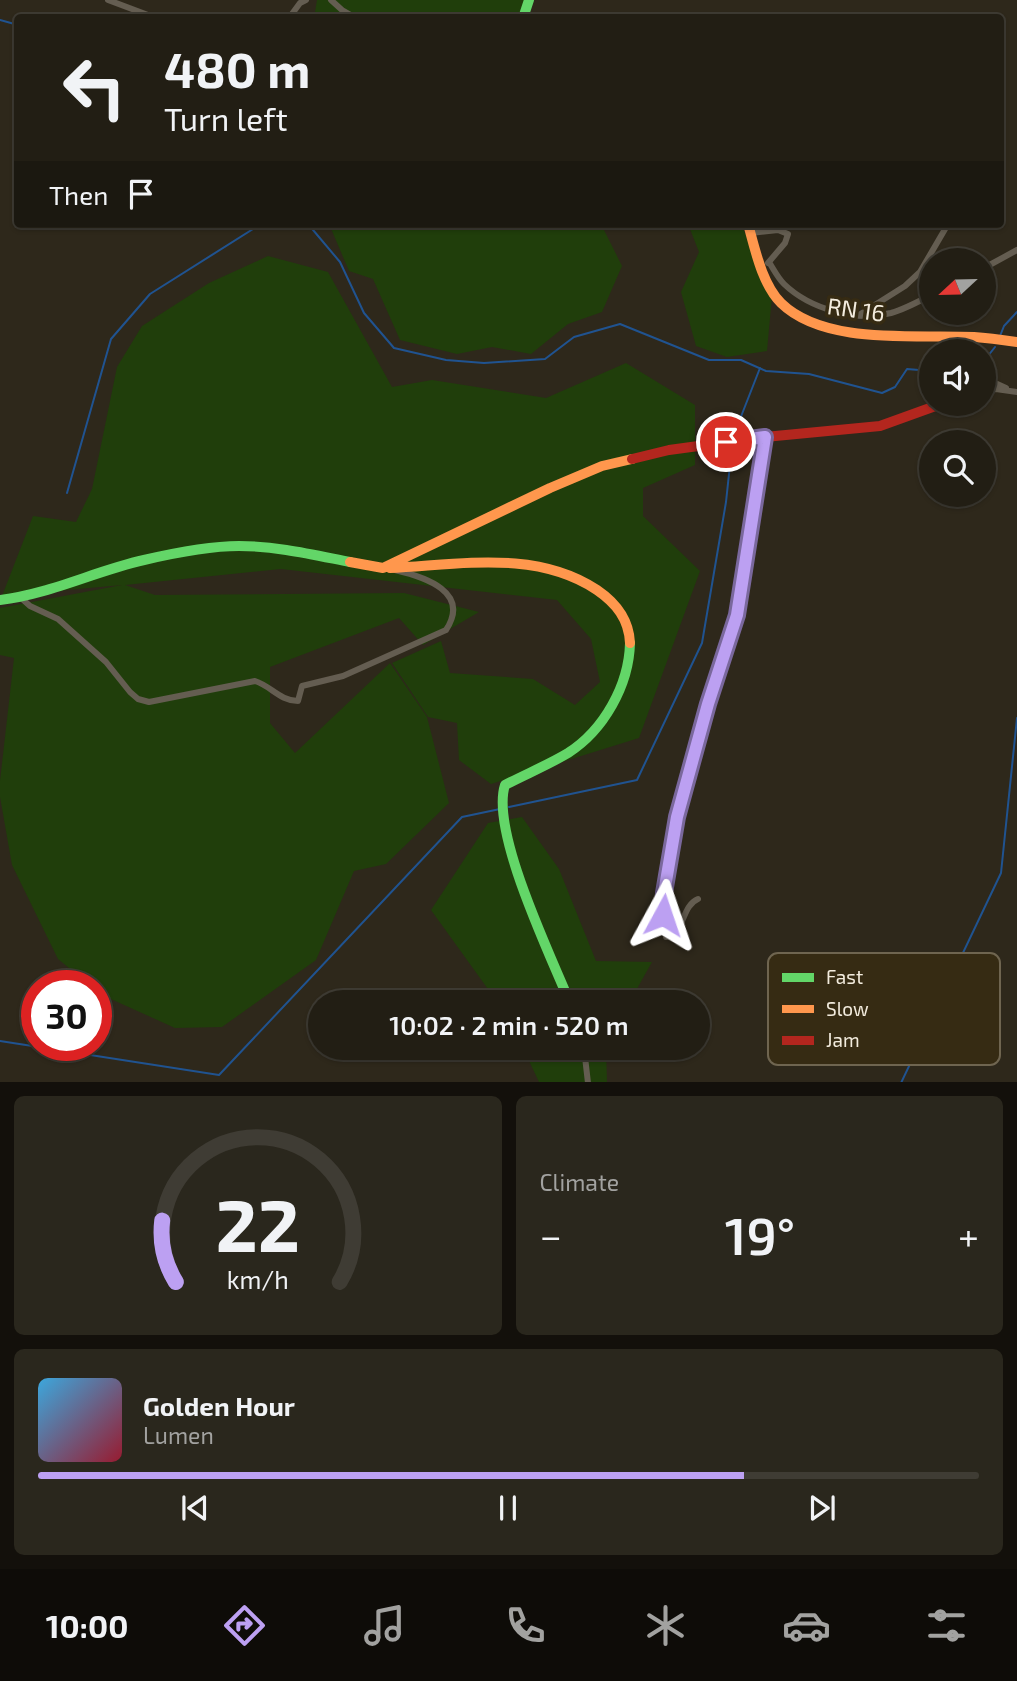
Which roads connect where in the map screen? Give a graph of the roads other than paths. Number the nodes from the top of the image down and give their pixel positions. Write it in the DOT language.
graph roads {
  1 [pos="108,0"];
  2 [pos="306,0"];
  3 [pos="331,0"];
  4 [pos="145,14"];
  5 [pos="292,14"];
  6 [pos="349,14"];
  7 [pos="749,228"];
  8 [pos="946,228"];
  9 [pos="1017,250"];
  10 [pos="996,261"];
  11 [pos="766,265"];
  12 [pos="919,301"];
  13 [pos="858,316"];
  14 [pos="948,336"];
  15 [pos="946,339"];
  16 [pos="1017,342"];
  17 [pos="996,383"];
  18 [pos="996,390"];
  19 [pos="1014,391"];
  20 [pos="919,412"];
  21 [pos="765,437"];
  22 [pos="383,568"];
  23 [pos="20,597"];
  24 [pos="0,600"];
  25 [pos="698,899"];
  26 [pos="565,990"];
  27 [pos="585,1060"];
  28 [pos="588,1082"];
  1 -- 4 [label="street"];
  2 -- 5 [label="street"];
  3 -- 6 [label="street"];
  7 -- 11 [label="street, RN 16 / RN 16"];
  7 -- 11 [label="street"];
  8 -- 13 [label="street"];
  9 -- 10 [label="street"];
  11 -- 13 [label="street"];
  11 -- 14 [label="street, RN 16 / RN 16"];
  12 -- 13 [label="street"];
  14 -- 15 [label="street"];
  14 -- 16 [label="street, RN 16 / RN 16"];
  17 -- 19 [label="street"];
  18 -- 19 [label="street"];
  20 -- 21 [label="street"];
  21 -- 22 [label="street"];
  21 -- 25 [label="street"];
  22 -- 23 [label="street"];
  22 -- 23 [label="street"];
  22 -- 26 [label="street"];
  23 -- 24 [label="street"];
  27 -- 28 [label="street"];
}
